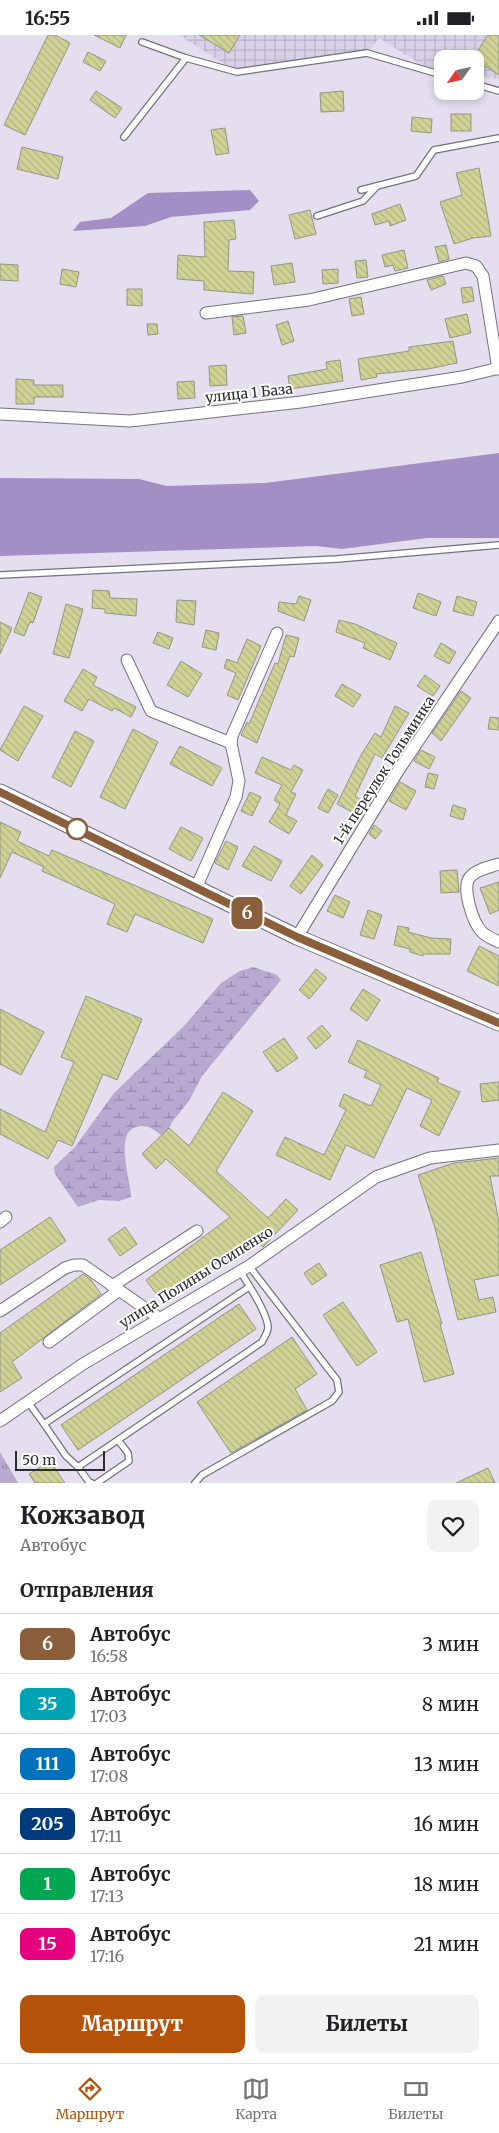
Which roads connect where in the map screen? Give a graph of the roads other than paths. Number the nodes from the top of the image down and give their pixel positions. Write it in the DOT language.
graph roads {
  1 [pos="142,42"];
  2 [pos="186,58"];
  3 [pos="434,73"];
  4 [pos="484,87"];
  5 [pos="499,91"];
  6 [pos="124,137"];
  7 [pos="499,138"];
  8 [pos="377,186"];
  9 [pos="361,190"];
  10 [pos="317,216"];
  11 [pos="206,313"];
  12 [pos="498,368"];
  13 [pos="0,414"];
  14 [pos="499,545"];
  15 [pos="0,575"];
  16 [pos="499,621"];
  17 [pos="277,633"];
  18 [pos="128,660"];
  19 [pos="231,743"];
  20 [pos="0,792"];
  21 [pos="499,864"];
  22 [pos="196,888"];
  23 [pos="297,937"];
  24 [pos="499,942"];
  25 [pos="499,1023"];
  26 [pos="499,1150"];
  27 [pos="197,1231"];
  28 [pos="244,1269"];
  29 [pos="249,1287"];
  30 [pos="115,1288"];
  31 [pos="0,1311"];
  32 [pos="159,1318"];
  33 [pos="49,1341"];
  34 [pos="28,1402"];
  35 [pos="0,1421"];
  36 [pos="44,1424"];
  37 [pos="118,1440"];
  38 [pos="78,1467"];
  39 [pos="92,1483"];
  40 [pos="97,1483"];
  41 [pos="195,1483"];
  1 -- 2 [label="lane"];
  2 -- 3 [label="lane"];
  2 -- 6 [label="lane"];
  4 -- 5 [label="lane"];
  7 -- 8 [label="lane"];
  8 -- 9 [label="lane"];
  8 -- 10 [label="lane"];
  11 -- 12 [label="street"];
  12 -- 13 [label="street, улица 1 База"];
  14 -- 15 [label="lane"];
  16 -- 23 [label="street, 1-й переулок Гольминка"];
  17 -- 19 [label="street"];
  18 -- 19 [label="street"];
  19 -- 22 [label="street"];
  20 -- 22 [label="main road"];
  21 -- 24 [label="street"];
  22 -- 23 [label="main road"];
  23 -- 25 [label="main road"];
  26 -- 28 [label="street, улица Полины Осипенко"];
  27 -- 30 [label="street"];
  28 -- 29 [label="lane"];
  28 -- 32 [label="street, улица Полины Осипенко"];
  28 -- 41 [label="lane"];
  29 -- 36 [label="lane"];
  29 -- 37 [label="lane"];
  30 -- 31 [label="street"];
  30 -- 32 [label="street"];
  30 -- 33 [label="street"];
  32 -- 34 [label="street, улица Полины Осипенко"];
  34 -- 35 [label="street, улица Полины Осипенко"];
  34 -- 36 [label="lane"];
  36 -- 38 [label="lane"];
  37 -- 38 [label="lane"];
  37 -- 40 [label="lane"];
  38 -- 39 [label="lane"];
}
